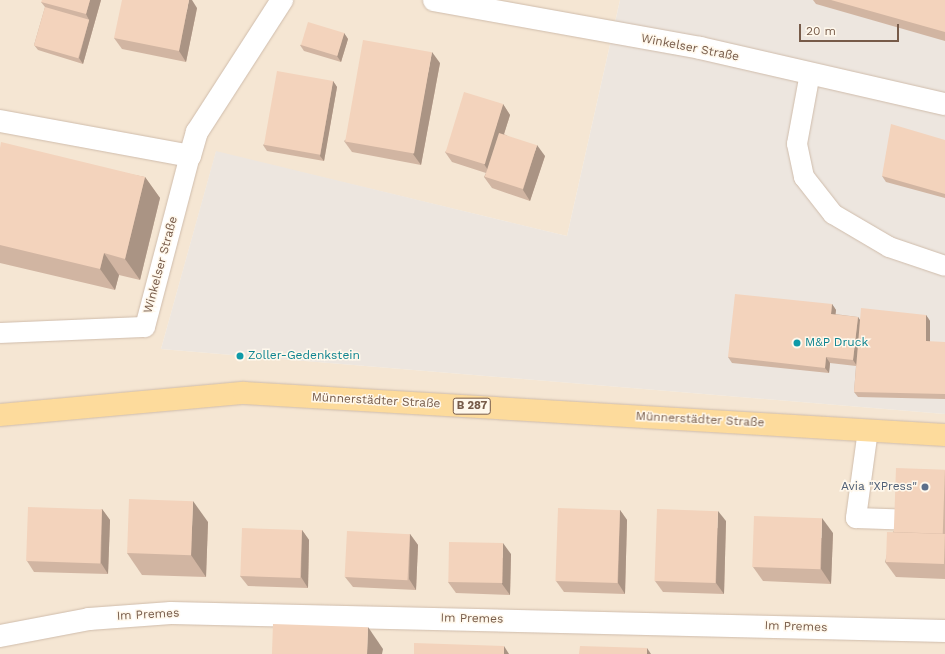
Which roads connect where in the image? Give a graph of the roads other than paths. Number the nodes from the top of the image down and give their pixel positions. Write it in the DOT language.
graph roads {
  1 [pos="282,0"];
  2 [pos="434,0"];
  3 [pos="810,73"];
  4 [pos="945,104"];
  5 [pos="0,121"];
  6 [pos="190,156"];
  7 [pos="945,266"];
  8 [pos="0,333"];
  9 [pos="0,415"];
  10 [pos="868,430"];
  11 [pos="945,435"];
  12 [pos="945,521"];
  13 [pos="945,631"];
  14 [pos="0,636"];
  1 -- 6 [label="street, Winkelser Straße"];
  2 -- 3 [label="street, Winkelser Straße"];
  3 -- 4 [label="street, Winkelser Straße"];
  3 -- 7 [label="lane"];
  5 -- 6 [label="street"];
  6 -- 8 [label="lane, Winkelser Straße"];
  9 -- 10 [label="main road, Münnerstädter Straße / B 287"];
  10 -- 11 [label="main road, Münnerstädter Straße / B 287"];
  10 -- 12 [label="lane"];
  13 -- 14 [label="street, Im Premes"];
}
